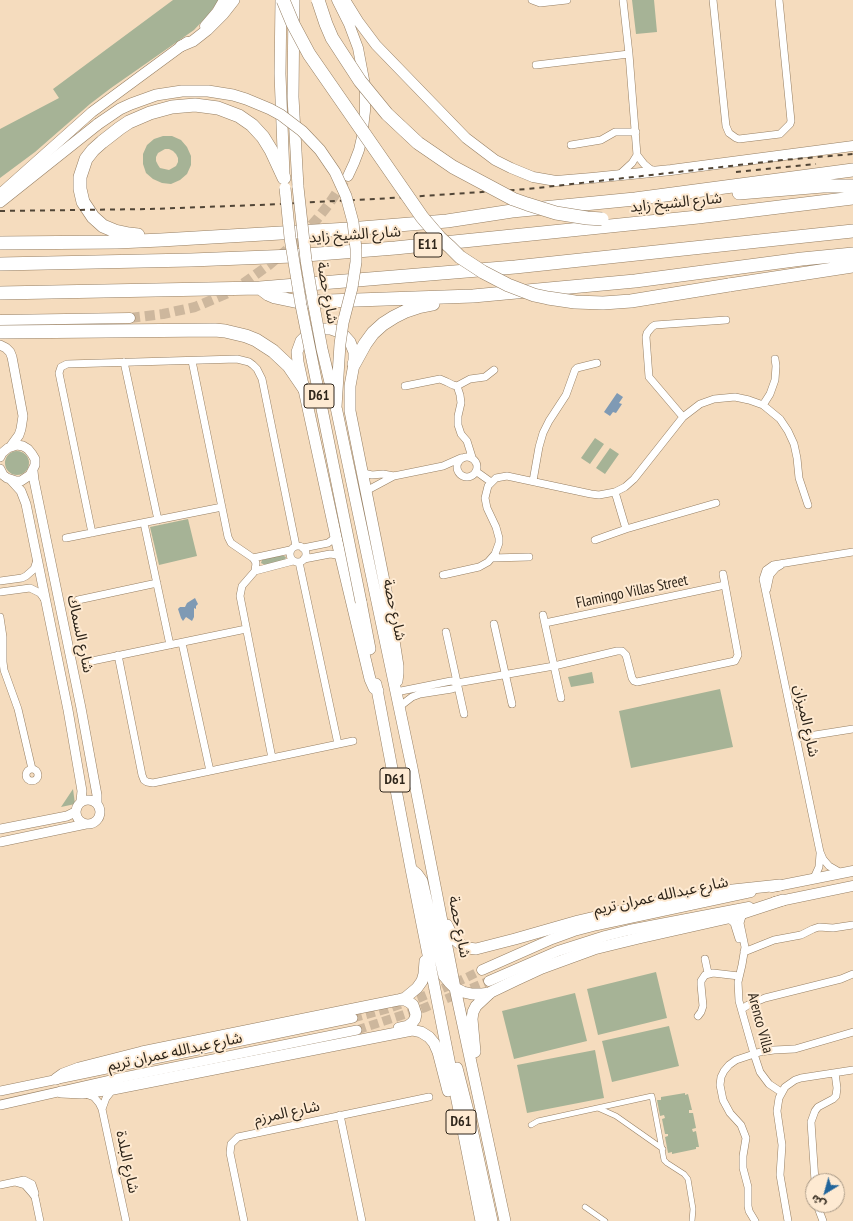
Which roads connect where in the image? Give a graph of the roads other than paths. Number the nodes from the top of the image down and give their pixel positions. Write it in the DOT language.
graph roads {
  1 [pos="224,0"];
  2 [pos="234,0"];
  3 [pos="282,0"];
  4 [pos="294,0"];
  5 [pos="318,0"];
  6 [pos="337,0"];
  7 [pos="345,0"];
  8 [pos="532,0"];
  9 [pos="567,0"];
  10 [pos="623,0"];
  11 [pos="713,0"];
  12 [pos="779,0"];
  13 [pos="181,46"];
  14 [pos="629,54"];
  15 [pos="536,65"];
  16 [pos="636,132"];
  17 [pos="571,145"];
  18 [pos="853,146"];
  19 [pos="637,152"];
  20 [pos="853,170"];
  21 [pos="658,171"];
  22 [pos="619,175"];
  23 [pos="348,176"];
  24 [pos="284,183"];
  25 [pos="853,186"];
  26 [pos="0,194"];
  27 [pos="853,198"];
  28 [pos="635,199"];
  29 [pos="0,202"];
  30 [pos="757,210"];
  31 [pos="853,231"];
  32 [pos="252,235"];
  33 [pos="0,243"];
  34 [pos="853,254"];
  35 [pos="0,264"];
  36 [pos="853,266"];
  37 [pos="260,288"];
  38 [pos="0,293"];
  39 [pos="473,296"];
  40 [pos="130,318"];
  41 [pos="0,320"];
  42 [pos="726,320"];
  43 [pos="0,332"];
  44 [pos="0,345"];
  45 [pos="775,359"];
  46 [pos="192,360"];
  47 [pos="124,362"];
  48 [pos="597,363"];
  49 [pos="354,364"];
  50 [pos="494,370"];
  51 [pos="405,386"];
  52 [pos="457,386"];
  53 [pos="304,388"];
  54 [pos="763,405"];
  55 [pos="336,407"];
  56 [pos="683,417"];
  57 [pos="11,446"];
  58 [pos="468,446"];
  59 [pos="1,454"];
  60 [pos="462,457"];
  61 [pos="472,457"];
  62 [pos="444,466"];
  63 [pos="33,471"];
  64 [pos="1,472"];
  65 [pos="459,472"];
  66 [pos="477,472"];
  67 [pos="362,473"];
  68 [pos="394,476"];
  69 [pos="11,480"];
  70 [pos="533,481"];
  71 [pos="491,482"];
  72 [pos="366,491"];
  73 [pos="615,492"];
  74 [pos="716,503"];
  75 [pos="808,505"];
  76 [pos="222,507"];
  77 [pos="158,520"];
  78 [pos="144,523"];
  79 [pos="626,529"];
  80 [pos="92,533"];
  81 [pos="336,537"];
  82 [pos="66,538"];
  83 [pos="595,540"];
  84 [pos="296,548"];
  85 [pos="853,552"];
  86 [pos="340,557"];
  87 [pos="529,557"];
  88 [pos="253,558"];
  89 [pos="492,558"];
  90 [pos="37,560"];
  91 [pos="299,561"];
  92 [pos="255,571"];
  93 [pos="723,574"];
  94 [pos="443,575"];
  95 [pos="0,581"];
  96 [pos="157,583"];
  97 [pos="725,585"];
  98 [pos="1,593"];
  99 [pos="78,600"];
  100 [pos="46,602"];
  101 [pos="543,615"];
  102 [pos="0,618"];
  103 [pos="494,624"];
  104 [pos="545,624"];
  105 [pos="246,629"];
  106 [pos="446,632"];
  107 [pos="182,642"];
  108 [pos="170,645"];
  109 [pos="118,655"];
  110 [pos="92,661"];
  111 [pos="554,666"];
  112 [pos="505,674"];
  113 [pos="457,684"];
  114 [pos="395,690"];
  115 [pos="378,691"];
  116 [pos="419,691"];
  117 [pos="561,698"];
  118 [pos="512,704"];
  119 [pos="399,707"];
  120 [pos="81,708"];
  121 [pos="68,710"];
  122 [pos="464,714"];
  123 [pos="853,729"];
  124 [pos="796,738"];
  125 [pos="353,741"];
  126 [pos="338,744"];
  127 [pos="272,758"];
  128 [pos="32,769"];
  129 [pos="210,771"];
  130 [pos="81,801"];
  131 [pos="97,804"];
  132 [pos="76,812"];
  133 [pos="86,824"];
  134 [pos="0,829"];
  135 [pos="0,842"];
  136 [pos="820,852"];
  137 [pos="411,869"];
  138 [pos="853,871"];
  139 [pos="842,874"];
  140 [pos="814,878"];
  141 [pos="780,885"];
  142 [pos="853,886"];
  143 [pos="783,900"];
  144 [pos="441,911"];
  145 [pos="743,913"];
  146 [pos="728,918"];
  147 [pos="853,925"];
  148 [pos="425,942"];
  149 [pos="744,951"];
  150 [pos="705,959"];
  151 [pos="482,970"];
  152 [pos="708,973"];
  153 [pos="853,974"];
  154 [pos="739,976"];
  155 [pos="490,987"];
  156 [pos="455,988"];
  157 [pos="398,1000"];
  158 [pos="742,1009"];
  159 [pos="698,1016"];
  160 [pos="353,1018"];
  161 [pos="442,1022"];
  162 [pos="357,1030"];
  163 [pos="853,1032"];
  164 [pos="382,1036"];
  165 [pos="754,1054"];
  166 [pos="472,1064"];
  167 [pos="853,1070"];
  168 [pos="835,1072"];
  169 [pos="56,1079"];
  170 [pos="113,1089"];
  171 [pos="0,1091"];
  172 [pos="61,1092"];
  173 [pos="781,1092"];
  174 [pos="82,1093"];
  175 [pos="429,1097"];
  176 [pos="0,1105"];
  177 [pos="597,1108"];
  178 [pos="102,1109"];
  179 [pos="340,1115"];
  180 [pos="531,1125"];
  181 [pos="462,1131"];
  182 [pos="663,1149"];
  183 [pos="814,1173"];
  184 [pos="0,1185"];
  185 [pos="585,1207"];
  186 [pos="598,1219"];
  187 [pos="40,1221"];
  188 [pos="126,1221"];
  189 [pos="244,1221"];
  190 [pos="362,1221"];
  191 [pos="481,1221"];
  192 [pos="492,1221"];
  193 [pos="505,1221"];
  194 [pos="605,1221"];
  195 [pos="692,1221"];
  196 [pos="755,1221"];
  197 [pos="788,1221"];
  1 -- 13 [label="main road"];
  2 -- 13 [label="main road"];
  3 -- 24 [label="main road, شارع حصة / D61"];
  3 -- 36 [label="highway, bridge"];
  4 -- 55 [label="main road, شارع حصة / D61, bridge"];
  5 -- 30 [label="highway, bridge"];
  6 -- 23 [label="main road"];
  7 -- 22 [label="main road"];
  8 -- 9 [label="street"];
  10 -- 14 [label="street"];
  11 -- 12 [label="street"];
  13 -- 26 [label="main road"];
  14 -- 15 [label="street"];
  14 -- 16 [label="street"];
  16 -- 17 [label="street"];
  16 -- 19 [label="street"];
  18 -- 21 [label="main road"];
  19 -- 21 [label="street"];
  19 -- 22 [label="street"];
  20 -- 28 [label="highway"];
  21 -- 22 [label="main road"];
  24 -- 32 [label="highway"];
  24 -- 115 [label="main road, شارع حصة / D61, bridge"];
  25 -- 28 [label="highway"];
  27 -- 30 [label="highway, شارع الشيخ زايد / E11"];
  28 -- 32 [label="highway"];
  29 -- 55 [label="main road, bridge"];
  30 -- 35 [label="highway, شارع الشيخ زايد / E11"];
  31 -- 37 [label="highway, E11"];
  32 -- 33 [label="highway"];
  34 -- 39 [label="highway"];
  37 -- 38 [label="highway, E11"];
  37 -- 39 [label="highway"];
  39 -- 49 [label="highway"];
  40 -- 41 [label="main road"];
  42 -- 56 [label="street"];
  43 -- 53 [label="highway"];
  44 -- 57 [label="street"];
  45 -- 54 [label="street"];
  46 -- 47 [label="street"];
  46 -- 76 [label="street"];
  46 -- 84 [label="street"];
  47 -- 77 [label="street"];
  47 -- 80 [label="street"];
  48 -- 70 [label="street"];
  49 -- 53 [label="main road"];
  49 -- 67 [label="main road"];
  50 -- 52 [label="street"];
  51 -- 52 [label="street"];
  52 -- 58 [label="street"];
  53 -- 81 [label="main road"];
  54 -- 56 [label="street"];
  54 -- 75 [label="street"];
  55 -- 114 [label="main road, شارع حصة / D61"];
  56 -- 73 [label="street"];
  57 -- 59 [label="street"];
  57 -- 63 [label="street, شارع السماك"];
  58 -- 60 [label="street"];
  58 -- 61 [label="street"];
  60 -- 61 [label="street"];
  60 -- 62 [label="street"];
  60 -- 65 [label="street"];
  61 -- 66 [label="street"];
  62 -- 65 [label="street"];
  62 -- 68 [label="street"];
  63 -- 69 [label="street"];
  63 -- 120 [label="street, شارع السماك"];
  64 -- 69 [label="street, شارع السماك"];
  65 -- 66 [label="street"];
  66 -- 71 [label="street"];
  67 -- 68 [label="street"];
  67 -- 72 [label="main road"];
  68 -- 72 [label="street"];
  69 -- 90 [label="street, شارع السماك"];
  70 -- 71 [label="street"];
  70 -- 73 [label="street"];
  71 -- 89 [label="street"];
  72 -- 114 [label="main road"];
  73 -- 79 [label="street"];
  74 -- 79 [label="street"];
  76 -- 77 [label="street"];
  76 -- 88 [label="street"];
  77 -- 78 [label="street"];
  78 -- 80 [label="street"];
  78 -- 96 [label="street"];
  79 -- 83 [label="street"];
  80 -- 82 [label="street"];
  81 -- 84 [label="street"];
  81 -- 86 [label="main road"];
  84 -- 88 [label="street"];
  84 -- 91 [label="street"];
  84 -- 91 [label="street"];
  85 -- 124 [label="street, شارع الميزان"];
  86 -- 91 [label="street"];
  86 -- 115 [label="main road"];
  87 -- 89 [label="street"];
  88 -- 92 [label="street"];
  89 -- 94 [label="street"];
  90 -- 95 [label="street"];
  90 -- 100 [label="street, شارع السماك"];
  91 -- 92 [label="street"];
  91 -- 126 [label="street"];
  92 -- 105 [label="street"];
  93 -- 97 [label="street"];
  96 -- 99 [label="street"];
  96 -- 108 [label="street"];
  97 -- 104 [label="street, Flamingo Villas Street"];
  97 -- 111 [label="street"];
  98 -- 100 [label="street"];
  100 -- 121 [label="street, شارع السماك"];
  101 -- 104 [label="street"];
  102 -- 128 [label="street"];
  103 -- 112 [label="street"];
  104 -- 111 [label="street"];
  105 -- 107 [label="street"];
  105 -- 127 [label="street"];
  106 -- 113 [label="street"];
  107 -- 108 [label="street"];
  107 -- 129 [label="street"];
  108 -- 109 [label="street"];
  109 -- 110 [label="street"];
  109 -- 129 [label="street"];
  111 -- 112 [label="street"];
  111 -- 117 [label="street"];
  112 -- 113 [label="street"];
  112 -- 118 [label="street"];
  113 -- 116 [label="street"];
  113 -- 122 [label="street"];
  114 -- 116 [label="street"];
  114 -- 119 [label="main road, شارع حصة / D61"];
  115 -- 137 [label="main road, شارع حصة / D61"];
  116 -- 119 [label="street"];
  119 -- 144 [label="main road, شارع حصة / D61"];
  120 -- 121 [label="street"];
  120 -- 131 [label="street, شارع السماك"];
  121 -- 130 [label="street, شارع السماك"];
  123 -- 124 [label="street"];
  124 -- 136 [label="street, شارع الميزان"];
  125 -- 126 [label="street"];
  126 -- 127 [label="street"];
  127 -- 129 [label="street"];
  130 -- 131 [label="street"];
  130 -- 132 [label="street, شارع السماك"];
  131 -- 133 [label="street, شارع السماك"];
  132 -- 133 [label="street"];
  132 -- 134 [label="street"];
  133 -- 135 [label="street, شارع السماك"];
  136 -- 139 [label="street, شارع الميزان"];
  136 -- 140 [label="street, شارع الميزان"];
  137 -- 148 [label="main road, شارع حصة / D61"];
  137 -- 156 [label="main road"];
  138 -- 139 [label="main road, شارع عبدالله عمران تريم"];
  139 -- 140 [label="main road, شارع عبدالله عمران تريم"];
  140 -- 141 [label="main road, شارع عبدالله عمران تريم"];
  141 -- 144 [label="main road"];
  141 -- 151 [label="main road, شارع عبدالله عمران تريم"];
  142 -- 143 [label="main road, شارع عبدالله عمران تريم"];
  143 -- 145 [label="main road"];
  143 -- 155 [label="main road, شارع عبدالله عمران تريم"];
  144 -- 156 [label="main road, شارع حصة / D61"];
  145 -- 146 [label="main road"];
  145 -- 149 [label="street, Arenco Villa"];
  146 -- 149 [label="street"];
  146 -- 155 [label="main road"];
  147 -- 149 [label="street"];
  148 -- 157 [label="main road"];
  148 -- 161 [label="main road, شارع حصة / D61"];
  149 -- 154 [label="street, Arenco Villa"];
  150 -- 152 [label="street"];
  152 -- 154 [label="street"];
  152 -- 159 [label="street"];
  153 -- 158 [label="street"];
  154 -- 158 [label="street, Arenco Villa"];
  155 -- 156 [label="main road"];
  155 -- 166 [label="main road"];
  156 -- 166 [label="main road, شارع حصة / D61"];
  157 -- 164 [label="main road"];
  157 -- 169 [label="main road"];
  158 -- 165 [label="street, Arenco Villa"];
  160 -- 169 [label="street, شارع عبدالله عمران تريم"];
  161 -- 181 [label="main road, شارع حصة / D61"];
  161 -- 192 [label="main road"];
  162 -- 172 [label="street, شارع عبدالله عمران تريم"];
  163 -- 165 [label="street"];
  164 -- 170 [label="main road"];
  164 -- 181 [label="main road"];
  165 -- 173 [label="street, Arenco Villa"];
  165 -- 196 [label="street"];
  166 -- 193 [label="main road, شارع حصة / D61"];
  167 -- 168 [label="street"];
  168 -- 173 [label="street"];
  168 -- 183 [label="street"];
  169 -- 171 [label="street, شارع عبدالله عمران تريم"];
  170 -- 174 [label="main road"];
  170 -- 178 [label="street"];
  172 -- 174 [label="main road"];
  172 -- 176 [label="street, شارع عبدالله عمران تريم"];
  173 -- 197 [label="street"];
  174 -- 178 [label="street"];
  175 -- 179 [label="street, شارع المرزم"];
  177 -- 180 [label="street"];
  177 -- 182 [label="street"];
  177 -- 182 [label="street"];
  178 -- 188 [label="street, شارع البلدة"];
  179 -- 189 [label="street, شارع المرزم"];
  179 -- 190 [label="street"];
  181 -- 191 [label="main road, شارع حصة / D61"];
  182 -- 195 [label="street"];
  184 -- 187 [label="street"];
  185 -- 186 [label="street"];
  186 -- 194 [label="street"];
}
